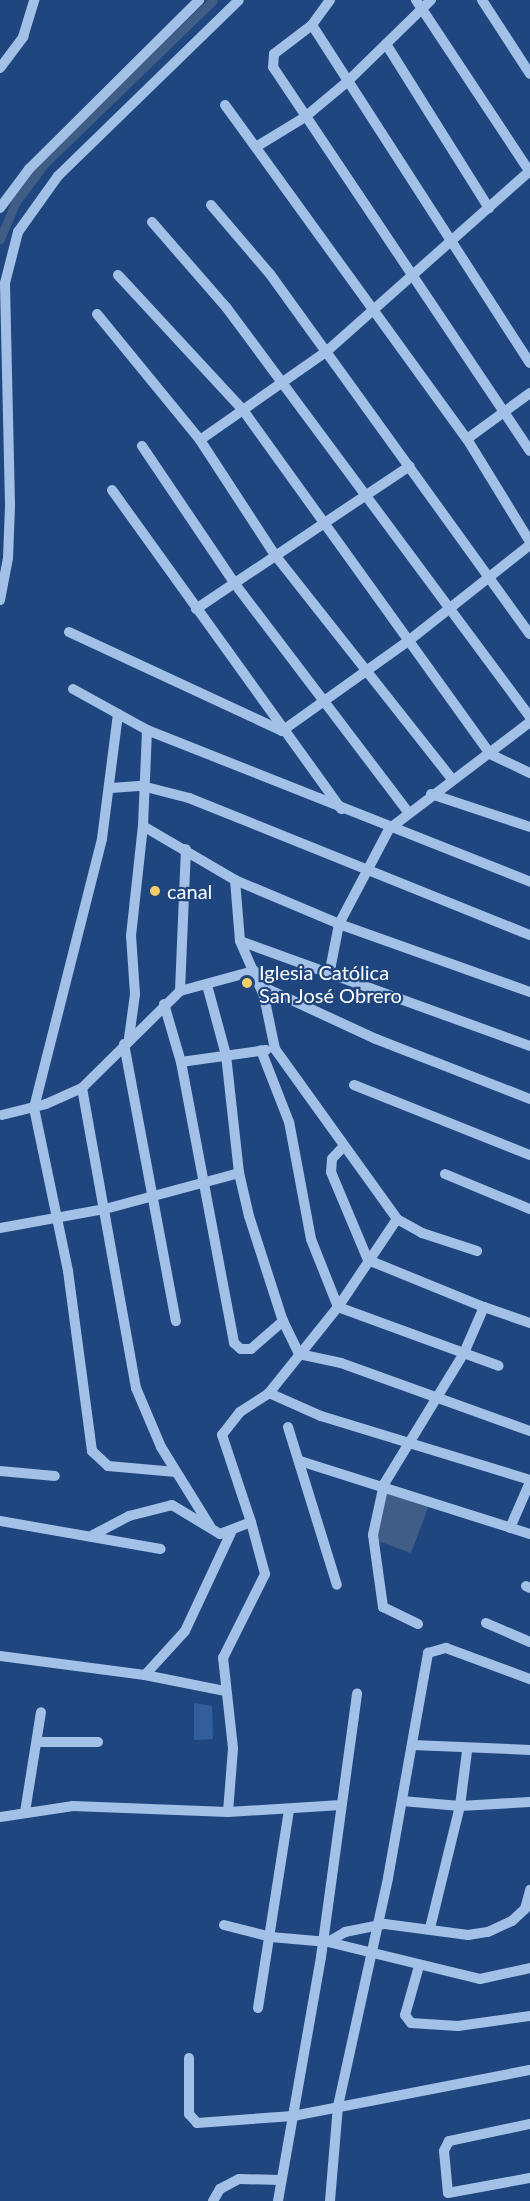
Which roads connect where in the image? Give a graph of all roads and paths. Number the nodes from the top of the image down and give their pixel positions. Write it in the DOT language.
graph roads {
  1 [pos="34,0"];
  2 [pos="199,0"];
  3 [pos="239,0"];
  4 [pos="330,0"];
  5 [pos="431,0"];
  6 [pos="482,0"];
  7 [pos="419,4"];
  8 [pos="312,25"];
  9 [pos="386,44"];
  10 [pos="0,68"];
  11 [pos="530,74"];
  12 [pos="348,81"];
  13 [pos="225,105"];
  14 [pos="305,117"];
  15 [pos="256,147"];
  16 [pos="530,172"];
  17 [pos="210,205"];
  18 [pos="0,208"];
  19 [pos="489,208"];
  20 [pos="152,222"];
  21 [pos="449,243"];
  22 [pos="118,275"];
  23 [pos="411,277"];
  24 [pos="373,310"];
  25 [pos="97,314"];
  26 [pos="327,351"];
  27 [pos="530,363"];
  28 [pos="285,384"];
  29 [pos="530,393"];
  30 [pos="243,410"];
  31 [pos="502,412"];
  32 [pos="467,439"];
  33 [pos="200,440"];
  34 [pos="142,446"];
  35 [pos="530,451"];
  36 [pos="410,466"];
  37 [pos="112,490"];
  38 [pos="368,494"];
  39 [pos="322,524"];
  40 [pos="530,544"];
  41 [pos="275,555"];
  42 [pos="488,578"];
  43 [pos="235,584"];
  44 [pos="0,600"];
  45 [pos="196,609"];
  46 [pos="449,609"];
  47 [pos="69,632"];
  48 [pos="530,634"];
  49 [pos="407,642"];
  50 [pos="365,669"];
  51 [pos="73,689"];
  52 [pos="323,700"];
  53 [pos="118,714"];
  54 [pos="530,717"];
  55 [pos="530,722"];
  56 [pos="147,730"];
  57 [pos="282,731"];
  58 [pos="490,754"];
  59 [pos="530,773"];
  60 [pos="451,778"];
  61 [pos="142,786"];
  62 [pos="111,788"];
  63 [pos="431,794"];
  64 [pos="342,810"];
  65 [pos="407,811"];
  66 [pos="143,826"];
  67 [pos="530,827"];
  68 [pos="389,829"];
  69 [pos="186,849"];
  70 [pos="363,872"];
  71 [pos="235,880"];
  72 [pos="530,882"];
  73 [pos="339,924"];
  74 [pos="530,935"];
  75 [pos="240,941"];
  76 [pos="330,970"];
  77 [pos="254,971"];
  78 [pos="207,985"];
  79 [pos="259,985"];
  80 [pos="180,991"];
  81 [pos="530,992"];
  82 [pos="164,1004"];
  83 [pos="126,1041"];
  84 [pos="530,1047"];
  85 [pos="275,1048"];
  86 [pos="261,1050"];
  87 [pos="226,1055"];
  88 [pos="181,1062"];
  89 [pos="354,1085"];
  90 [pos="82,1088"];
  91 [pos="530,1100"];
  92 [pos="34,1108"];
  93 [pos="2,1115"];
  94 [pos="343,1147"];
  95 [pos="530,1155"];
  96 [pos="239,1173"];
  97 [pos="444,1174"];
  98 [pos="201,1180"];
  99 [pos="154,1193"];
  100 [pos="105,1209"];
  101 [pos="530,1209"];
  102 [pos="54,1217"];
  103 [pos="397,1218"];
  104 [pos="0,1228"];
  105 [pos="477,1251"];
  106 [pos="368,1260"];
  107 [pos="338,1307"];
  108 [pos="484,1307"];
  109 [pos="283,1321"];
  110 [pos="176,1322"];
  111 [pos="530,1323"];
  112 [pos="464,1353"];
  113 [pos="299,1354"];
  114 [pos="499,1366"];
  115 [pos="268,1394"];
  116 [pos="438,1396"];
  117 [pos="288,1426"];
  118 [pos="530,1431"];
  119 [pos="408,1441"];
  120 [pos="300,1461"];
  121 [pos="0,1471"];
  122 [pos="176,1472"];
  123 [pos="55,1476"];
  124 [pos="530,1481"];
  125 [pos="384,1484"];
  126 [pos="0,1521"];
  127 [pos="251,1522"];
  128 [pos="510,1527"];
  129 [pos="213,1532"];
  130 [pos="231,1533"];
  131 [pos="530,1534"];
  132 [pos="93,1535"];
  133 [pos="161,1549"];
  134 [pos="337,1585"];
  135 [pos="486,1623"];
  136 [pos="418,1624"];
  137 [pos="530,1642"];
  138 [pos="0,1656"];
  139 [pos="145,1675"];
  140 [pos="530,1679"];
  141 [pos="225,1691"];
  142 [pos="357,1693"];
  143 [pos="41,1712"];
  144 [pos="37,1742"];
  145 [pos="98,1742"];
  146 [pos="412,1745"];
  147 [pos="530,1750"];
  148 [pos="467,1751"];
  149 [pos="402,1800"];
  150 [pos="530,1802"];
  151 [pos="341,1805"];
  152 [pos="460,1806"];
  153 [pos="289,1811"];
  154 [pos="25,1812"];
  155 [pos="228,1812"];
  156 [pos="0,1817"];
  157 [pos="530,1890"];
  158 [pos="527,1908"];
  159 [pos="224,1925"];
  160 [pos="376,1926"];
  161 [pos="430,1928"];
  162 [pos="271,1937"];
  163 [pos="325,1942"];
  164 [pos="371,1954"];
  165 [pos="419,1966"];
  166 [pos="530,1968"];
  167 [pos="258,2008"];
  168 [pos="530,2016"];
  169 [pos="189,2058"];
  170 [pos="530,2070"];
  171 [pos="338,2106"];
  172 [pos="293,2116"];
  173 [pos="530,2124"];
  174 [pos="530,2178"];
  175 [pos="280,2180"];
  176 [pos="213,2201"];
  177 [pos="278,2201"];
  178 [pos="330,2201"];
  1 -- 10 [label="street"];
  2 -- 18 [label="street"];
  3 -- 44 [label="street"];
  4 -- 8 [label="street"];
  5 -- 7 [label="street"];
  6 -- 11 [label="street"];
  7 -- 9 [label="street"];
  7 -- 16 [label="street"];
  8 -- 12 [label="street"];
  8 -- 14 [label="street"];
  9 -- 12 [label="street"];
  9 -- 19 [label="street"];
  12 -- 14 [label="street"];
  12 -- 21 [label="street"];
  13 -- 15 [label="street"];
  14 -- 15 [label="street"];
  14 -- 23 [label="street"];
  15 -- 24 [label="street"];
  16 -- 19 [label="street"];
  17 -- 26 [label="street"];
  19 -- 21 [label="street"];
  20 -- 28 [label="street"];
  21 -- 23 [label="street"];
  21 -- 27 [label="street"];
  22 -- 30 [label="street"];
  23 -- 24 [label="street"];
  23 -- 31 [label="street"];
  24 -- 26 [label="street"];
  24 -- 32 [label="street"];
  25 -- 33 [label="street"];
  26 -- 28 [label="street"];
  26 -- 36 [label="street"];
  28 -- 30 [label="street"];
  28 -- 38 [label="street"];
  29 -- 31 [label="street"];
  30 -- 33 [label="street"];
  30 -- 39 [label="street"];
  31 -- 32 [label="street"];
  31 -- 35 [label="street"];
  32 -- 40 [label="street"];
  33 -- 41 [label="street"];
  34 -- 43 [label="street"];
  36 -- 38 [label="street"];
  36 -- 42 [label="street"];
  37 -- 45 [label="street"];
  38 -- 39 [label="street"];
  38 -- 46 [label="street"];
  39 -- 41 [label="street"];
  39 -- 49 [label="street"];
  40 -- 42 [label="street"];
  41 -- 43 [label="street"];
  41 -- 50 [label="street"];
  42 -- 46 [label="street"];
  42 -- 48 [label="street"];
  43 -- 45 [label="street"];
  43 -- 52 [label="street"];
  45 -- 57 [label="street"];
  46 -- 49 [label="street"];
  46 -- 54 [label="street"];
  47 -- 57 [label="street"];
  49 -- 50 [label="street"];
  49 -- 58 [label="street"];
  50 -- 52 [label="street"];
  50 -- 60 [label="street"];
  51 -- 53 [label="street"];
  52 -- 57 [label="street"];
  52 -- 65 [label="street"];
  53 -- 56 [label="street"];
  53 -- 62 [label="street"];
  55 -- 58 [label="street"];
  56 -- 61 [label="street"];
  56 -- 64 [label="street"];
  57 -- 64 [label="street"];
  58 -- 59 [label="street"];
  58 -- 60 [label="street"];
  60 -- 63 [label="street"];
  61 -- 62 [label="street"];
  61 -- 66 [label="street"];
  61 -- 70 [label="street"];
  62 -- 92 [label="street"];
  63 -- 65 [label="street"];
  63 -- 67 [label="street"];
  64 -- 68 [label="street"];
  65 -- 68 [label="street"];
  66 -- 69 [label="street"];
  66 -- 83 [label="street"];
  68 -- 70 [label="street"];
  68 -- 72 [label="street"];
  69 -- 71 [label="street"];
  69 -- 80 [label="street"];
  70 -- 73 [label="street"];
  70 -- 74 [label="street"];
  71 -- 73 [label="street"];
  71 -- 75 [label="street"];
  73 -- 76 [label="street"];
  73 -- 81 [label="street"];
  75 -- 76 [label="street"];
  75 -- 77 [label="street"];
  76 -- 84 [label="street"];
  77 -- 78 [label="street"];
  77 -- 79 [label="street"];
  78 -- 80 [label="street"];
  78 -- 87 [label="street"];
  79 -- 85 [label="street"];
  79 -- 91 [label="street"];
  80 -- 82 [label="street"];
  82 -- 83 [label="street"];
  82 -- 88 [label="street"];
  83 -- 90 [label="street"];
  83 -- 99 [label="street"];
  85 -- 86 [label="street"];
  85 -- 94 [label="street"];
  86 -- 87 [label="street"];
  86 -- 107 [label="street"];
  87 -- 88 [label="street"];
  87 -- 96 [label="street"];
  88 -- 98 [label="street"];
  89 -- 95 [label="street"];
  90 -- 92 [label="street"];
  90 -- 100 [label="street"];
  92 -- 93 [label="street"];
  92 -- 102 [label="street"];
  94 -- 103 [label="street"];
  94 -- 106 [label="street"];
  96 -- 98 [label="street"];
  96 -- 109 [label="street"];
  97 -- 101 [label="street"];
  98 -- 99 [label="street"];
  98 -- 109 [label="street"];
  99 -- 100 [label="street"];
  99 -- 110 [label="street"];
  100 -- 102 [label="street"];
  100 -- 122 [label="street"];
  102 -- 104 [label="street"];
  102 -- 122 [label="street"];
  103 -- 105 [label="street"];
  103 -- 106 [label="street"];
  106 -- 107 [label="street"];
  106 -- 108 [label="street"];
  107 -- 112 [label="street"];
  107 -- 113 [label="street"];
  108 -- 111 [label="street"];
  108 -- 112 [label="street"];
  109 -- 113 [label="street"];
  112 -- 114 [label="street"];
  112 -- 116 [label="street"];
  113 -- 115 [label="street"];
  113 -- 116 [label="street"];
  115 -- 119 [label="street"];
  115 -- 127 [label="street"];
  116 -- 118 [label="street"];
  116 -- 119 [label="street"];
  117 -- 120 [label="street"];
  119 -- 124 [label="street"];
  119 -- 125 [label="street"];
  120 -- 125 [label="street"];
  120 -- 134 [label="street"];
  121 -- 123 [label="street"];
  122 -- 129 [label="street"];
  124 -- 128 [label="street"];
  125 -- 128 [label="street"];
  125 -- 136 [label="street"];
  126 -- 132 [label="street"];
  127 -- 130 [label="street"];
  127 -- 141 [label="street"];
  128 -- 131 [label="street"];
  129 -- 130 [label="street"];
  129 -- 132 [label="street"];
  130 -- 139 [label="street"];
  132 -- 133 [label="street"];
  135 -- 137 [label="street"];
  138 -- 139 [label="street"];
  139 -- 141 [label="street"];
  140 -- 146 [label="street"];
  141 -- 155 [label="street"];
  142 -- 151 [label="street"];
  143 -- 144 [label="street"];
  144 -- 145 [label="street"];
  144 -- 154 [label="street"];
  146 -- 148 [label="street"];
  146 -- 149 [label="street"];
  147 -- 148 [label="street"];
  148 -- 152 [label="street"];
  149 -- 152 [label="street"];
  149 -- 160 [label="street"];
  150 -- 152 [label="street"];
  151 -- 153 [label="street"];
  151 -- 163 [label="street"];
  152 -- 161 [label="street"];
  153 -- 155 [label="street"];
  153 -- 162 [label="street"];
  154 -- 155 [label="street"];
  154 -- 156 [label="street"];
  157 -- 158 [label="street"];
  158 -- 161 [label="street"];
  159 -- 162 [label="street"];
  160 -- 161 [label="street"];
  160 -- 163 [label="street"];
  160 -- 164 [label="street"];
  162 -- 163 [label="street"];
  162 -- 167 [label="street"];
  163 -- 164 [label="street"];
  163 -- 172 [label="street"];
  164 -- 165 [label="street"];
  164 -- 171 [label="street"];
  165 -- 166 [label="street"];
  165 -- 168 [label="street"];
  169 -- 172 [label="street"];
  170 -- 171 [label="street"];
  171 -- 172 [label="street"];
  171 -- 178 [label="street"];
  172 -- 175 [label="street"];
  173 -- 174 [label="street"];
  175 -- 176 [label="street"];
  175 -- 177 [label="street"];
}
